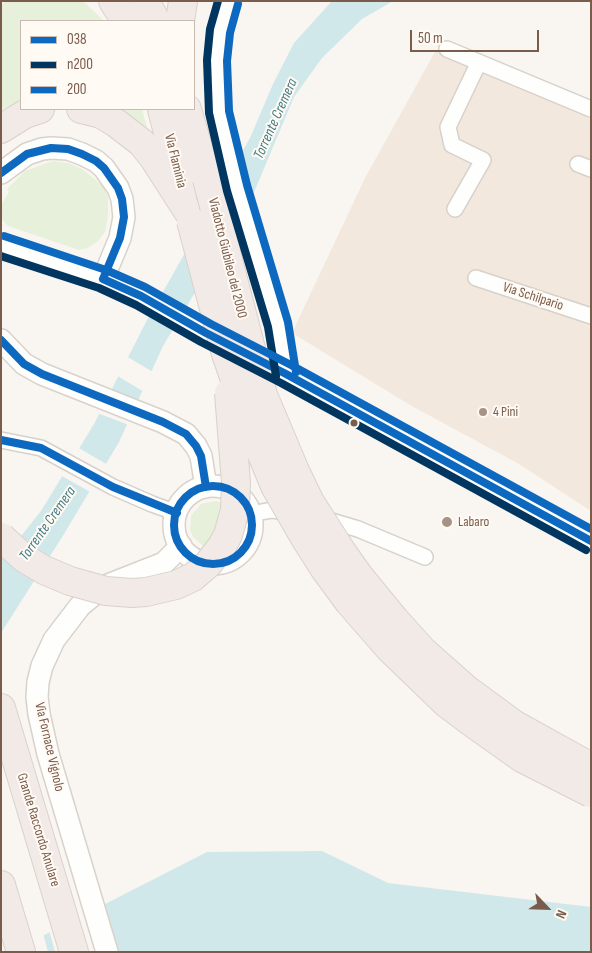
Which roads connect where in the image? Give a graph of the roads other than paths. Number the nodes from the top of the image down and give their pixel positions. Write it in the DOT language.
graph roads {
  1 [pos="113,1"];
  2 [pos="145,1"];
  3 [pos="183,1"];
  4 [pos="228,1"];
  5 [pos="125,20"];
  6 [pos="155,20"];
  7 [pos="180,20"];
  8 [pos="447,50"];
  9 [pos="479,62"];
  10 [pos="591,109"];
  11 [pos="37,110"];
  12 [pos="85,110"];
  13 [pos="162,110"];
  14 [pos="189,113"];
  15 [pos="1,129"];
  16 [pos="1,173"];
  17 [pos="207,179"];
  18 [pos="455,209"];
  19 [pos="190,217"];
  20 [pos="1,245"];
  21 [pos="476,278"];
  22 [pos="104,279"];
  23 [pos="591,316"];
  24 [pos="1,340"];
  25 [pos="226,354"];
  26 [pos="286,374"];
  27 [pos="1,440"];
  28 [pos="206,487"];
  29 [pos="177,513"];
  30 [pos="251,514"];
  31 [pos="1,537"];
  32 [pos="591,542"];
  33 [pos="181,546"];
  34 [pos="425,557"];
  35 [pos="1,708"];
  36 [pos="591,767"];
  37 [pos="591,793"];
  38 [pos="1,884"];
  39 [pos="21,952"];
  40 [pos="74,952"];
  41 [pos="107,952"];
  1 -- 5 [label="highway"];
  2 -- 6 [label="highway"];
  3 -- 7 [label="highway"];
  4 -- 26 [label="street"];
  8 -- 9 [label="street"];
  9 -- 10 [label="street"];
  9 -- 18 [label="street"];
  11 -- 15 [label="highway"];
  12 -- 19 [label="highway"];
  13 -- 19 [label="highway, Via Flaminia"];
  14 -- 17 [label="highway, Via Flaminia"];
  16 -- 22 [label="street"];
  17 -- 36 [label="highway, Viadotto Giubileo del 2000, bridge"];
  19 -- 25 [label="highway, Viadotto Giubileo del 2000, bridge"];
  20 -- 22 [label="street"];
  21 -- 23 [label="street, Via Schilpario"];
  22 -- 26 [label="street"];
  24 -- 28 [label="street"];
  25 -- 31 [label="highway, bridge"];
  25 -- 37 [label="highway, Viadotto Giubileo del 2000, bridge"];
  26 -- 32 [label="street"];
  27 -- 29 [label="street"];
  28 -- 29 [label="street"];
  28 -- 30 [label="street"];
  29 -- 33 [label="street"];
  30 -- 33 [label="street"];
  30 -- 34 [label="street"];
  33 -- 41 [label="street, Via Fornace Vignolo"];
  35 -- 40 [label="highway, Grande Raccordo Anulare"];
  38 -- 39 [label="highway"];
}
